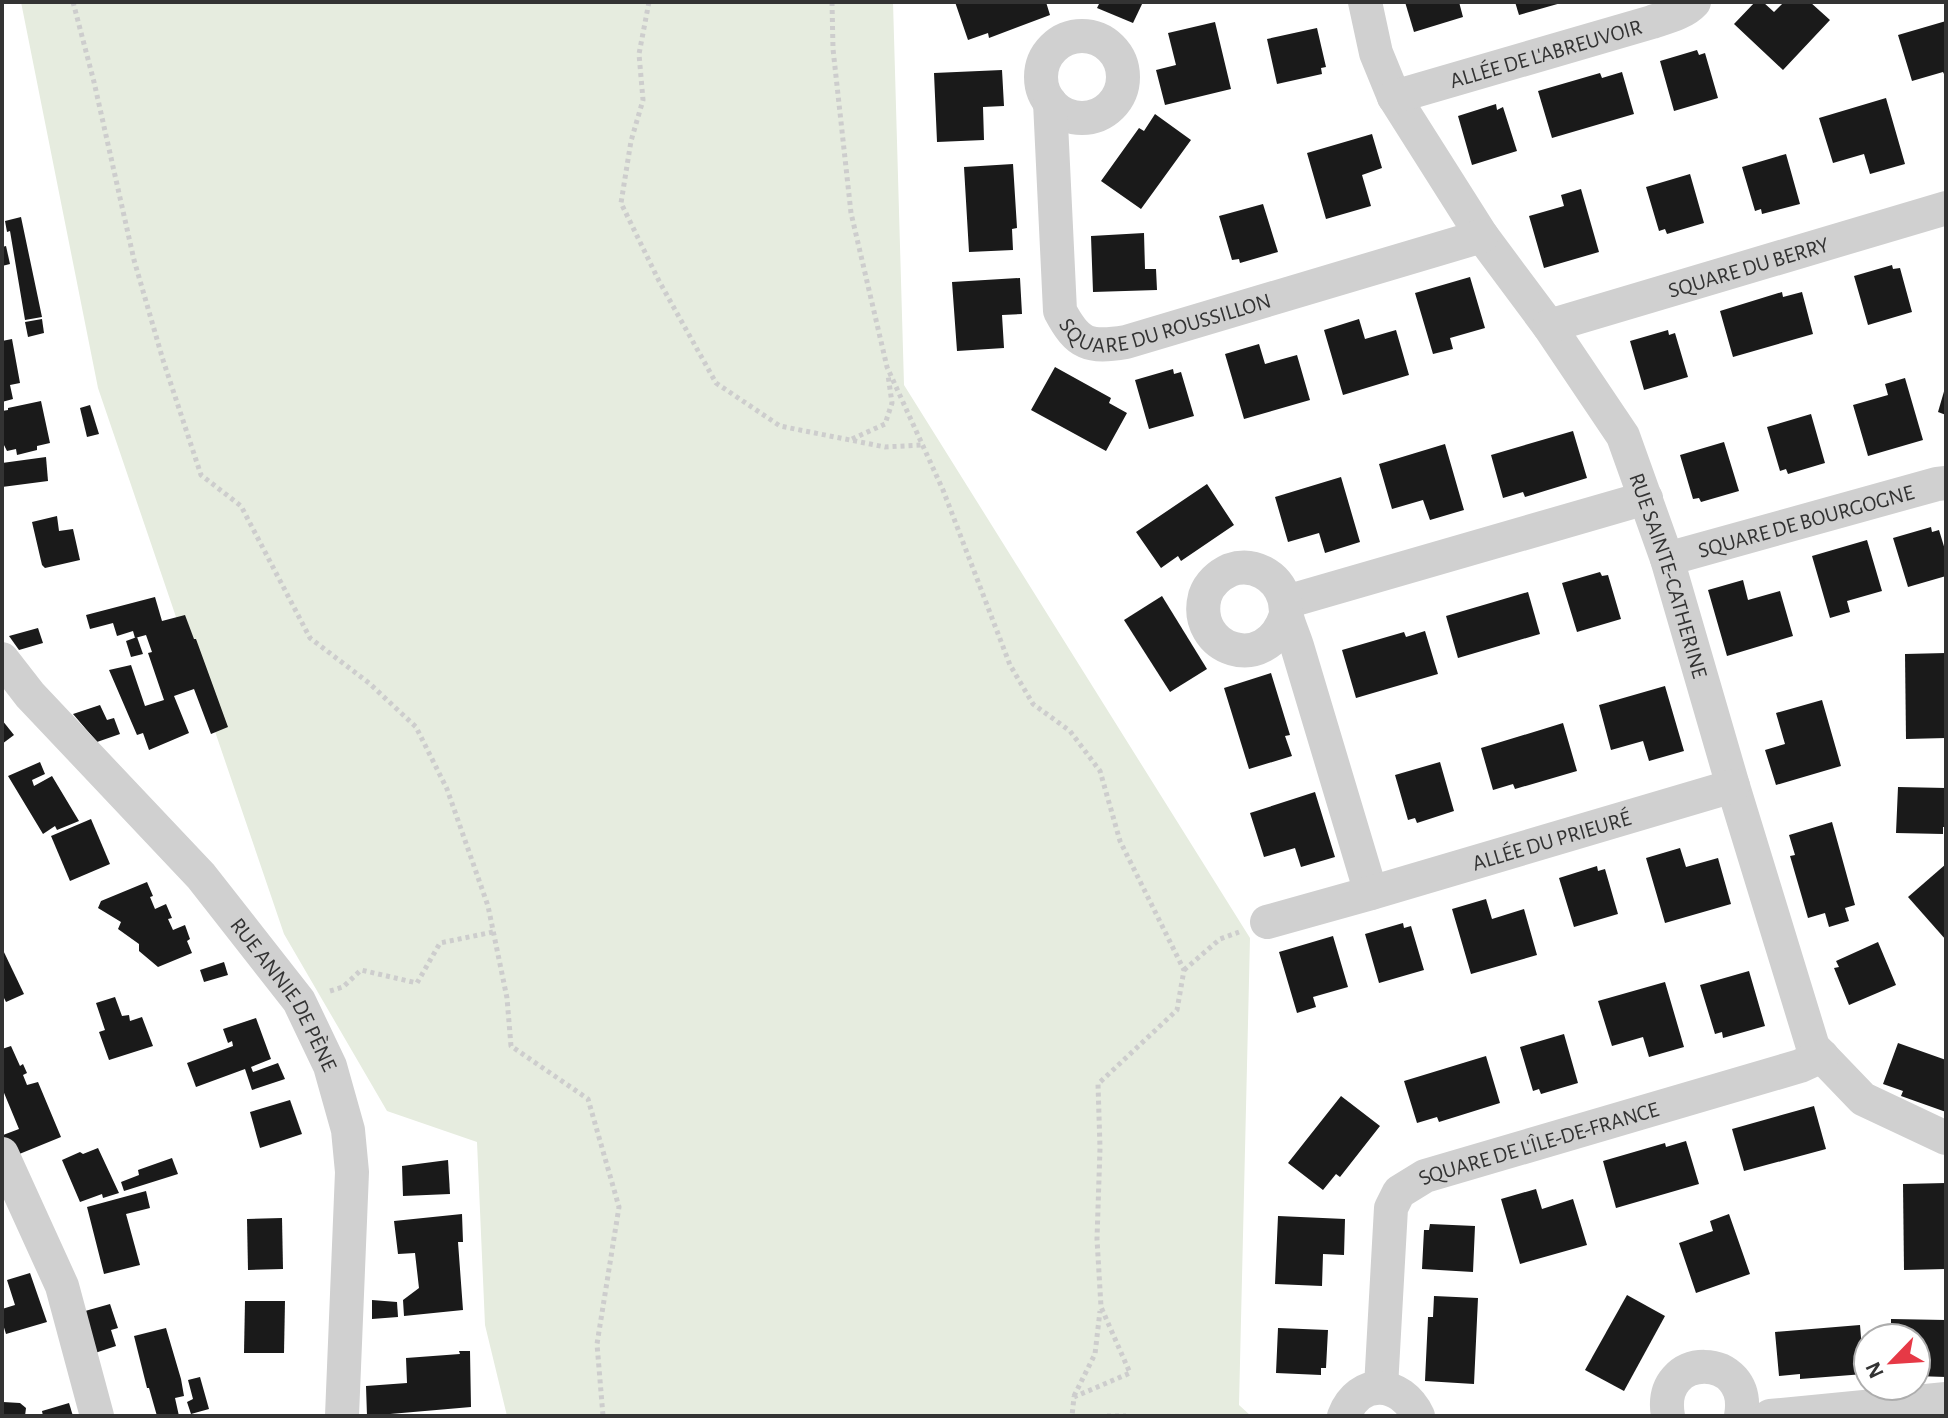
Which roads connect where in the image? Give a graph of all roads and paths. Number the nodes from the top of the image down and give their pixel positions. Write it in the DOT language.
graph roads {
  1 [pos="73,2"];
  2 [pos="649,2"];
  3 [pos="832,2"];
  4 [pos="1365,2"];
  5 [pos="1694,2"];
  6 [pos="1394,97"];
  7 [pos="1050,102"];
  8 [pos="1946,208"];
  9 [pos="1482,236"];
  10 [pos="1549,326"];
  11 [pos="887,367"];
  12 [pos="851,440"];
  13 [pos="922,445"];
  14 [pos="1946,483"];
  15 [pos="1646,498"];
  16 [pos="1667,559"];
  17 [pos="2,659"];
  18 [pos="1733,786"];
  19 [pos="1371,893"];
  20 [pos="1267,922"];
  21 [pos="493,932"];
  22 [pos="1184,970"];
  23 [pos="299,1001"];
  24 [pos="1822,1056"];
  25 [pos="1946,1138"];
  26 [pos="2,1154"];
  27 [pos="1101,1307"];
  28 [pos="1381,1387"];
  29 [pos="1074,1397"];
  30 [pos="1946,1399"];
  31 [pos="97,1416"];
  32 [pos="342,1416"];
  33 [pos="603,1416"];
  34 [pos="1072,1416"];
  35 [pos="1107,1416"];
  36 [pos="1126,1416"];
  37 [pos="1344,1416"];
  38 [pos="1418,1416"];
  39 [pos="1668,1416"];
  40 [pos="1741,1416"];
  41 [pos="1770,1416"];
  1 -- 21 [label="path"];
  2 -- 12 [label="path"];
  3 -- 11 [label="path"];
  4 -- 6 [label="street, RUE SAINTE-CATHERINE"];
  5 -- 6 [label="street, ALLÉE DE L'ABREUVOIR"];
  6 -- 9 [label="street, RUE SAINTE-CATHERINE"];
  7 -- 9 [label="street, SQUARE DU ROUSSILLON"];
  8 -- 10 [label="street, SQUARE DU BERRY"];
  9 -- 10 [label="street, RUE SAINTE-CATHERINE"];
  10 -- 15 [label="street, RUE SAINTE-CATHERINE"];
  11 -- 12 [label="path"];
  11 -- 13 [label="path"];
  12 -- 13 [label="path"];
  13 -- 22 [label="path"];
  14 -- 16 [label="street, SQUARE DE BOURGOGNE"];
  15 -- 16 [label="street, RUE SAINTE-CATHERINE"];
  15 -- 19 [label="street"];
  16 -- 18 [label="street, RUE SAINTE-CATHERINE"];
  17 -- 23 [label="street, RUE ANNIE DE PÈNE"];
  18 -- 19 [label="street, ALLÉE DU PRIEURÉ"];
  18 -- 24 [label="street, RUE SAINTE-CATHERINE"];
  19 -- 20 [label="street, ALLÉE DU PRIEURÉ"];
  20 -- 22 [label="path"];
  21 -- 23 [label="path"];
  21 -- 33 [label="path"];
  22 -- 27 [label="path"];
  23 -- 32 [label="street, RUE ANNIE DE PÈNE"];
  24 -- 25 [label="street, RUE SAINTE-CATHERINE"];
  24 -- 28 [label="street, SQUARE DE L'ÎLE-DE-FRANCE"];
  26 -- 31 [label="street"];
  27 -- 29 [label="path"];
  27 -- 29 [label="path"];
  28 -- 37 [label="street"];
  28 -- 38 [label="street"];
  29 -- 34 [label="path"];
  30 -- 41 [label="street"];
  35 -- 36 [label="path"];
  39 -- 40 [label="street"];
}
